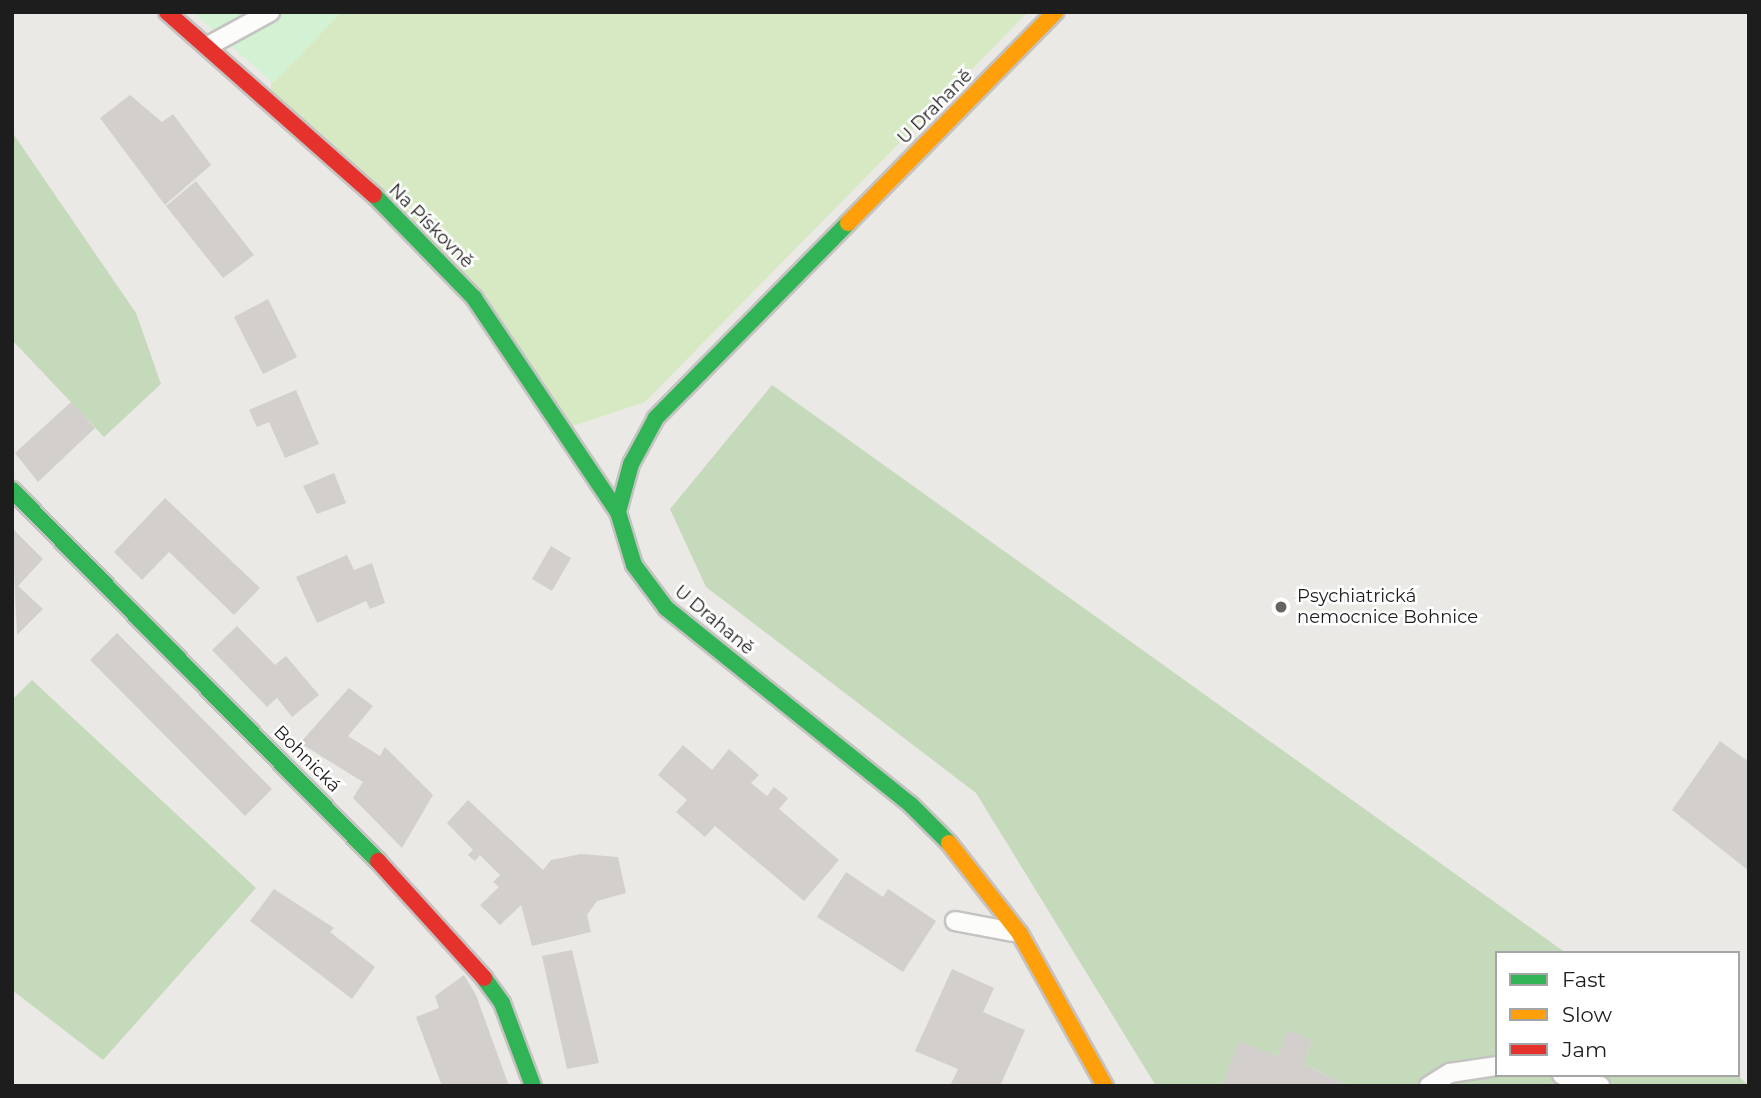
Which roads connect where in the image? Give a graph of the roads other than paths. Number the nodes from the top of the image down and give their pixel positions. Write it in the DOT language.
graph roads {
  1 [pos="167,12"];
  2 [pos="270,12"];
  3 [pos="1055,12"];
  4 [pos="201,47"];
  5 [pos="12,490"];
  6 [pos="618,512"];
  7 [pos="955,921"];
  8 [pos="1020,934"];
  9 [pos="1495,1066"];
  10 [pos="1569,1077"];
  11 [pos="533,1086"];
  12 [pos="1105,1086"];
  13 [pos="1429,1086"];
  14 [pos="1600,1086"];
  1 -- 4 [label="street, Na Pískovně"];
  2 -- 4 [label="lane"];
  3 -- 6 [label="street, U Drahaně"];
  4 -- 6 [label="street, Na Pískovně"];
  5 -- 11 [label="street, Bohnická"];
  6 -- 8 [label="street, U Drahaně"];
  7 -- 8 [label="lane"];
  8 -- 12 [label="street, U Drahaně"];
  9 -- 13 [label="lane"];
  10 -- 14 [label="lane"];
}
